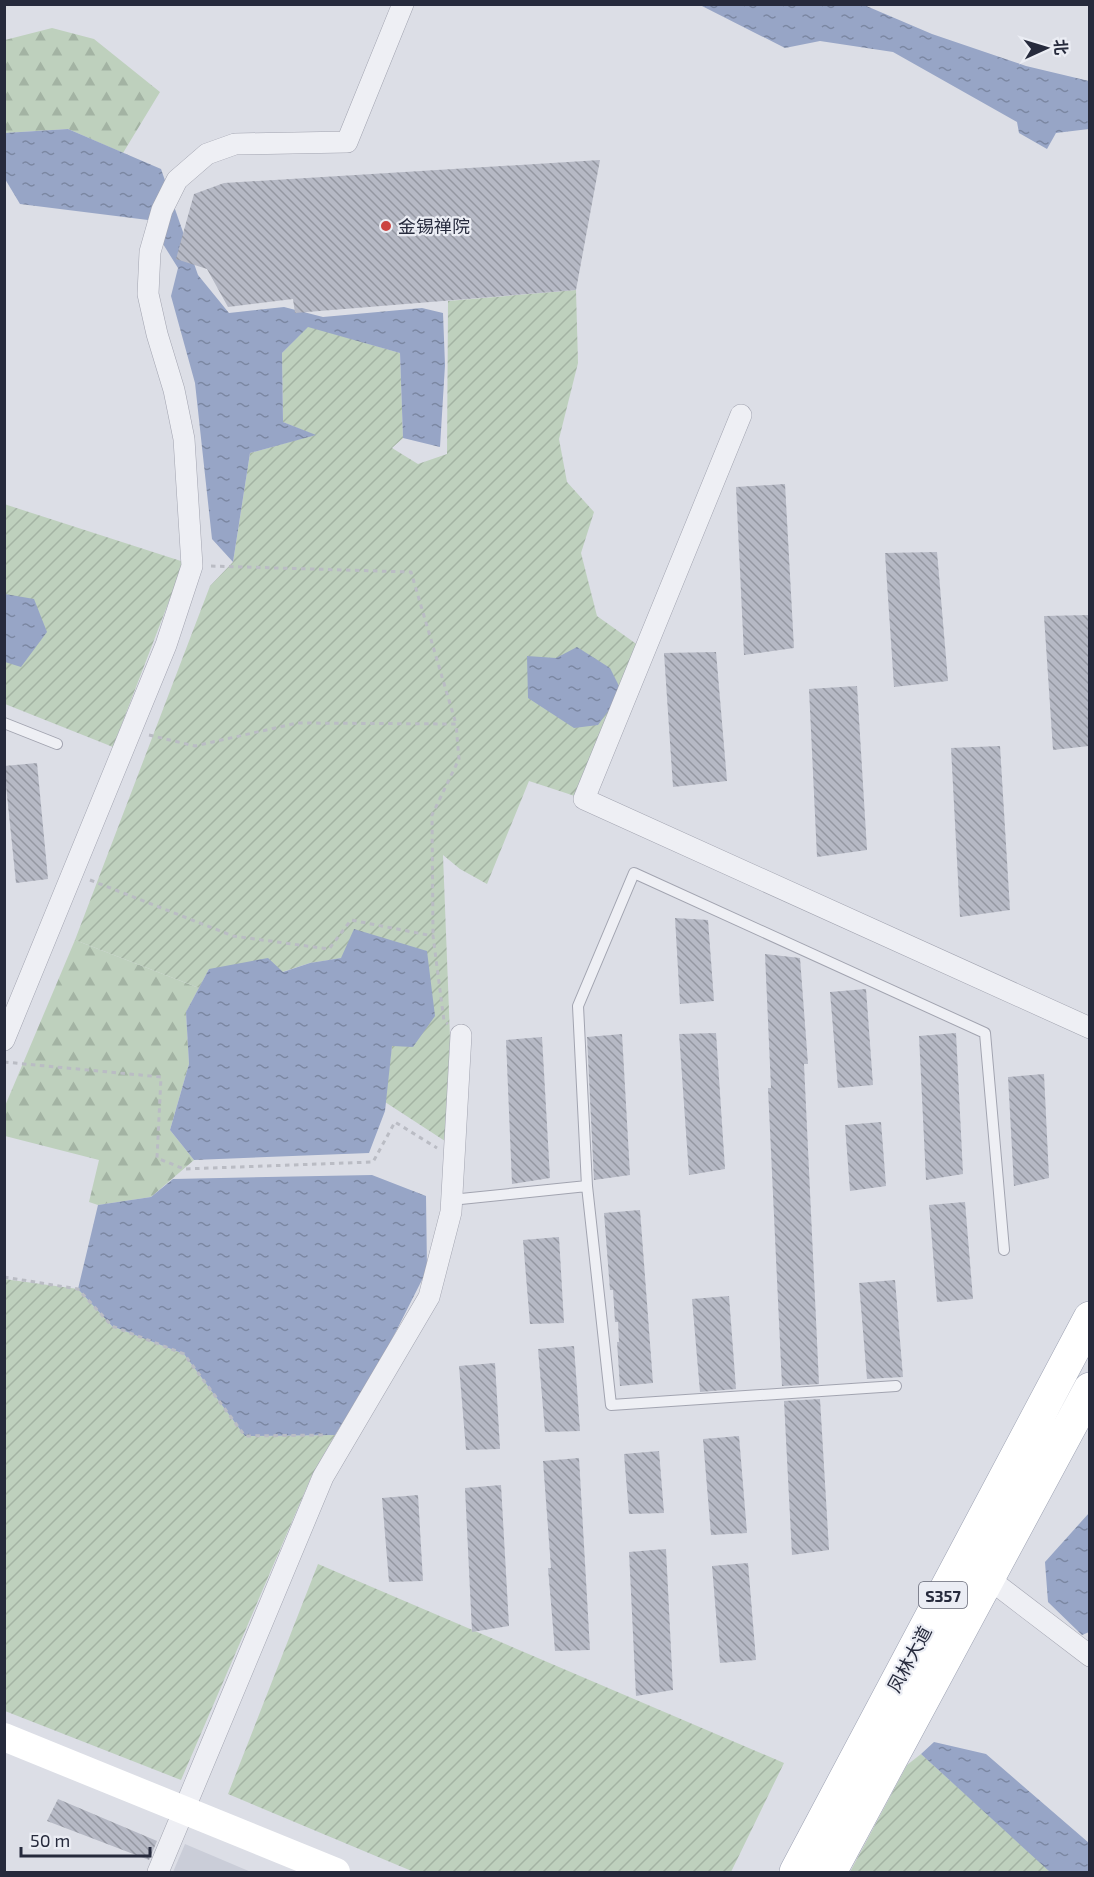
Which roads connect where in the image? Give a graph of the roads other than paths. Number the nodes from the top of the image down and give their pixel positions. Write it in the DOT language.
graph roads {
  1 [pos="403,4"];
  2 [pos="741,415"];
  3 [pos="4,723"];
  4 [pos="57,744"];
  5 [pos="1089,1028"];
  6 [pos="461,1035"];
  7 [pos="4,1040"];
  8 [pos="587,1186"];
  9 [pos="451,1200"];
  10 [pos="1004,1250"];
  11 [pos="1089,1318"];
  12 [pos="896,1386"];
  13 [pos="1089,1389"];
  14 [pos="988,1578"];
  15 [pos="1089,1656"];
  16 [pos="4,1737"];
  17 [pos="4,1756"];
  18 [pos="182,1818"];
  19 [pos="158,1872"];
  20 [pos="290,1872"];
  21 [pos="336,1872"];
  22 [pos="796,1872"];
  23 [pos="830,1872"];
  1 -- 7 [label="street"];
  2 -- 5 [label="street"];
  3 -- 4 [label="lane"];
  6 -- 9 [label="street"];
  8 -- 9 [label="lane"];
  8 -- 10 [label="lane"];
  8 -- 12 [label="lane"];
  9 -- 18 [label="street"];
  11 -- 22 [label="main road, 凤林大道 / S357"];
  13 -- 14 [label="main road, 凤林大道 / S357"];
  14 -- 15 [label="street"];
  14 -- 23 [label="main road, 凤林大道 / S357"];
  16 -- 18 [label="main road"];
  17 -- 18 [label="main road"];
  18 -- 19 [label="street"];
  18 -- 20 [label="main road"];
  18 -- 21 [label="main road"];
}
